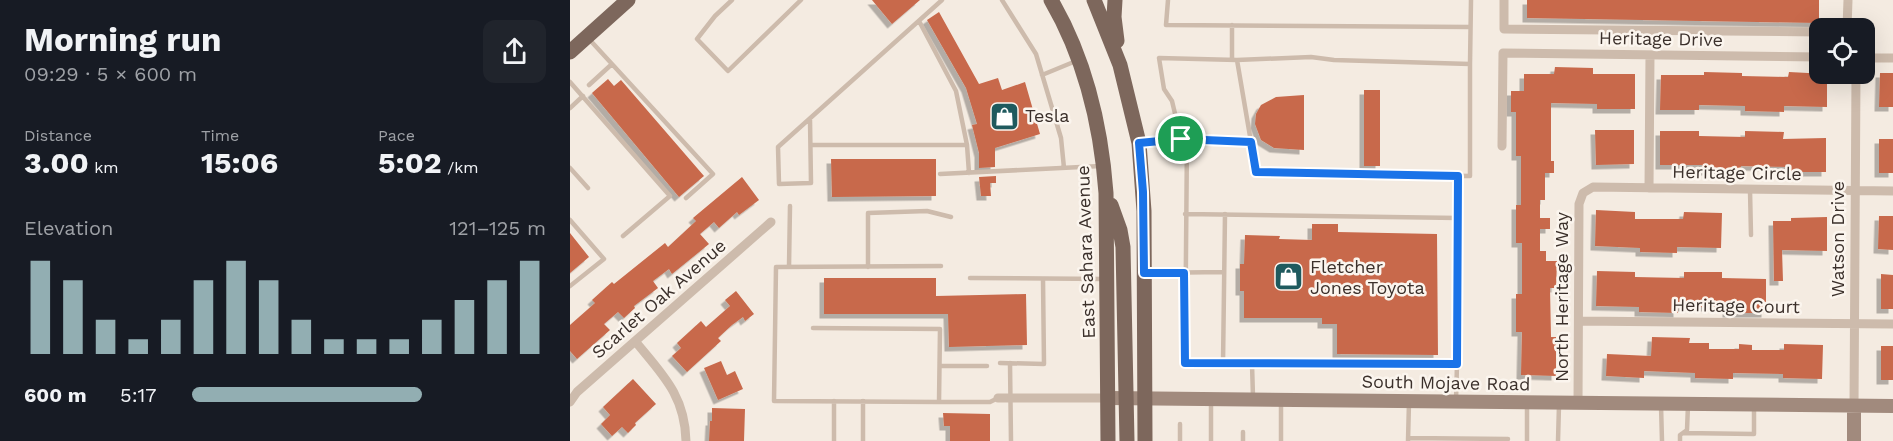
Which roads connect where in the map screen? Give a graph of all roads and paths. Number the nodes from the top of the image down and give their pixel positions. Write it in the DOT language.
graph roads {
  1 [pos="628,0"];
  2 [pos="732,0"];
  3 [pos="801,0"];
  4 [pos="942,0"];
  5 [pos="1002,0"];
  6 [pos="1051,0"];
  7 [pos="1094,0"];
  8 [pos="1115,0"];
  9 [pos="1168,0"];
  10 [pos="1471,0"];
  11 [pos="1504,0"];
  12 [pos="1848,0"];
  13 [pos="1847,18"];
  14 [pos="919,21"];
  15 [pos="1232,25"];
  16 [pos="1470,27"];
  17 [pos="1809,32"];
  18 [pos="587,37"];
  19 [pos="570,52"];
  20 [pos="1650,55"];
  21 [pos="1809,57"];
  22 [pos="1875,58"];
  23 [pos="1893,58"];
  24 [pos="1078,60"];
  25 [pos="1235,60"];
  26 [pos="612,64"];
  27 [pos="1470,64"];
  28 [pos="1120,65"];
  29 [pos="1042,75"];
  30 [pos="570,82"];
  31 [pos="1856,84"];
  32 [pos="589,85"];
  33 [pos="583,96"];
  34 [pos="570,108"];
  35 [pos="810,120"];
  36 [pos="1184,139"];
  37 [pos="1251,142"];
  38 [pos="1139,143"];
  39 [pos="967,145"];
  40 [pos="811,146"];
  41 [pos="1502,146"];
  42 [pos="1104,166"];
  43 [pos="570,168"];
  44 [pos="1064,168"];
  45 [pos="969,173"];
  46 [pos="940,174"];
  47 [pos="1458,176"];
  48 [pos="588,188"];
  49 [pos="1648,188"];
  50 [pos="1750,189"];
  51 [pos="1855,190"];
  52 [pos="1893,191"];
  53 [pos="1106,193"];
  54 [pos="1583,193"];
  55 [pos="686,198"];
  56 [pos="790,206"];
  57 [pos="1185,214"];
  58 [pos="1225,214"];
  59 [pos="951,217"];
  60 [pos="1458,218"];
  61 [pos="570,220"];
  62 [pos="771,222"];
  63 [pos="624,236"];
  64 [pos="1751,236"];
  65 [pos="941,266"];
  66 [pos="789,267"];
  67 [pos="868,267"];
  68 [pos="1224,272"];
  69 [pos="1144,273"];
  70 [pos="1184,273"];
  71 [pos="970,278"];
  72 [pos="1043,279"];
  73 [pos="1107,279"];
  74 [pos="570,287"];
  75 [pos="1579,321"];
  76 [pos="1854,324"];
  77 [pos="1893,324"];
  78 [pos="813,328"];
  79 [pos="635,341"];
  80 [pos="1000,363"];
  81 [pos="1010,363"];
  82 [pos="1223,363"];
  83 [pos="1252,364"];
  84 [pos="1457,364"];
  85 [pos="940,366"];
  86 [pos="987,366"];
  87 [pos="998,398"];
  88 [pos="1010,398"];
  89 [pos="1108,398"];
  90 [pos="1126,398"];
  91 [pos="1145,398"];
  92 [pos="1211,398"];
  93 [pos="1253,398"];
  94 [pos="1281,399"];
  95 [pos="1409,400"];
  96 [pos="834,401"];
  97 [pos="863,401"];
  98 [pos="1456,401"];
  99 [pos="570,402"];
  100 [pos="939,402"];
  101 [pos="1527,402"];
  102 [pos="1559,402"];
  103 [pos="1578,402"];
  104 [pos="1661,404"];
  105 [pos="1688,404"];
  106 [pos="1754,405"];
  107 [pos="1854,406"];
  108 [pos="1893,406"];
  109 [pos="1180,424"];
  110 [pos="1243,432"];
  111 [pos="1683,433"];
  112 [pos="1719,434"];
  113 [pos="1508,439"];
  114 [pos="1408,440"];
  115 [pos="687,441"];
  116 [pos="834,441"];
  117 [pos="863,441"];
  118 [pos="1011,441"];
  119 [pos="1108,441"];
  120 [pos="1127,441"];
  121 [pos="1145,441"];
  122 [pos="1180,441"];
  123 [pos="1211,441"];
  124 [pos="1243,441"];
  125 [pos="1281,441"];
  126 [pos="1527,441"];
  127 [pos="1558,441"];
  128 [pos="1662,441"];
  129 [pos="1680,441"];
  130 [pos="1719,441"];
  131 [pos="1854,441"];
  1 -- 18 [label="main road"];
  2 -- 3 [label="lane"];
  4 -- 14 [label="lane"];
  5 -- 29 [label="lane"];
  6 -- 24 [label="main road, East Sahara Avenue"];
  7 -- 28 [label="main road"];
  8 -- 28 [label="main road"];
  9 -- 15 [label="lane"];
  10 -- 16 [label="lane"];
  11 -- 17 [label="street"];
  12 -- 13 [label="street"];
  14 -- 35 [label="lane"];
  14 -- 39 [label="lane"];
  15 -- 16 [label="lane"];
  15 -- 25 [label="lane"];
  16 -- 27 [label="lane"];
  18 -- 19 [label="main road"];
  18 -- 26 [label="lane"];
  20 -- 21 [label="street, Heritage Drive"];
  20 -- 41 [label="street, Heritage Drive"];
  20 -- 49 [label="street"];
  22 -- 23 [label="street"];
  24 -- 29 [label="lane"];
  24 -- 42 [label="main road, East Sahara Avenue"];
  25 -- 27 [label="lane"];
  25 -- 36 [label="lane"];
  25 -- 37 [label="lane"];
  26 -- 32 [label="lane"];
  26 -- 55 [label="lane"];
  27 -- 47 [label="lane"];
  28 -- 38 [label="main road"];
  29 -- 44 [label="lane"];
  30 -- 33 [label="lane"];
  31 -- 51 [label="street, Watson Drive"];
  33 -- 34 [label="lane"];
  33 -- 63 [label="lane"];
  35 -- 40 [label="lane"];
  35 -- 40 [label="lane"];
  36 -- 37 [label="lane"];
  36 -- 38 [label="lane"];
  36 -- 57 [label="lane"];
  37 -- 47 [label="lane"];
  38 -- 69 [label="main road"];
  39 -- 40 [label="lane"];
  39 -- 45 [label="lane"];
  42 -- 44 [label="lane"];
  42 -- 53 [label="main road, East Sahara Avenue"];
  43 -- 48 [label="lane"];
  44 -- 45 [label="lane"];
  45 -- 46 [label="lane"];
  47 -- 60 [label="lane"];
  49 -- 50 [label="street, Heritage Circle"];
  49 -- 54 [label="street, Heritage Circle"];
  50 -- 51 [label="street, Heritage Circle"];
  50 -- 64 [label="lane"];
  51 -- 52 [label="street, Heritage Circle"];
  51 -- 76 [label="street, Watson Drive"];
  53 -- 73 [label="main road, East Sahara Avenue"];
  53 -- 90 [label="main road"];
  54 -- 75 [label="street, North Heritage Way"];
  56 -- 66 [label="lane"];
  57 -- 58 [label="lane"];
  57 -- 70 [label="lane"];
  58 -- 60 [label="lane"];
  58 -- 68 [label="lane"];
  59 -- 67 [label="lane"];
  60 -- 84 [label="lane"];
  61 -- 74 [label="lane"];
  62 -- 79 [label="street, Scarlet Oak Avenue"];
  65 -- 67 [label="lane"];
  66 -- 67 [label="lane"];
  66 -- 96 [label="lane"];
  68 -- 70 [label="lane"];
  68 -- 82 [label="lane"];
  69 -- 70 [label="lane"];
  69 -- 91 [label="main road"];
  70 -- 82 [label="lane"];
  71 -- 72 [label="lane"];
  72 -- 73 [label="lane"];
  72 -- 81 [label="lane"];
  73 -- 89 [label="main road, East Sahara Avenue"];
  75 -- 76 [label="street, Heritage Court"];
  75 -- 103 [label="street, North Heritage Way"];
  76 -- 77 [label="street, Heritage Court"];
  76 -- 107 [label="street, Watson Drive"];
  78 -- 85 [label="lane"];
  79 -- 99 [label="street, Scarlet Oak Avenue"];
  79 -- 115 [label="street"];
  80 -- 81 [label="lane"];
  81 -- 88 [label="lane"];
  82 -- 83 [label="lane"];
  83 -- 84 [label="lane"];
  83 -- 93 [label="lane"];
  84 -- 98 [label="lane"];
  85 -- 86 [label="lane"];
  85 -- 100 [label="lane"];
  87 -- 88 [label="street, South Mojave Road"];
  87 -- 100 [label="lane"];
  88 -- 89 [label="street, South Mojave Road"];
  88 -- 118 [label="lane"];
  89 -- 90 [label="street, South Mojave Road"];
  89 -- 119 [label="main road, East Sahara Avenue"];
  90 -- 91 [label="street, South Mojave Road"];
  90 -- 120 [label="main road"];
  91 -- 92 [label="street, South Mojave Road"];
  91 -- 121 [label="main road"];
  92 -- 93 [label="street, South Mojave Road"];
  92 -- 123 [label="lane"];
  93 -- 94 [label="street, South Mojave Road"];
  94 -- 95 [label="street, South Mojave Road"];
  94 -- 125 [label="lane"];
  95 -- 98 [label="street, South Mojave Road"];
  95 -- 114 [label="lane"];
  96 -- 97 [label="lane"];
  96 -- 116 [label="lane"];
  97 -- 100 [label="lane"];
  97 -- 117 [label="lane"];
  98 -- 101 [label="street, South Mojave Road"];
  101 -- 102 [label="street, South Mojave Road"];
  101 -- 126 [label="lane"];
  102 -- 103 [label="street, South Mojave Road"];
  102 -- 127 [label="lane"];
  103 -- 104 [label="street, South Mojave Road"];
  104 -- 105 [label="street, South Mojave Road"];
  104 -- 128 [label="lane"];
  105 -- 106 [label="street, South Mojave Road"];
  105 -- 111 [label="lane"];
  106 -- 107 [label="street, South Mojave Road"];
  106 -- 112 [label="lane"];
  107 -- 108 [label="street, South Mojave Road"];
  107 -- 131 [label="street"];
  109 -- 122 [label="lane"];
  110 -- 124 [label="lane"];
  111 -- 112 [label="lane"];
  111 -- 129 [label="lane"];
  112 -- 130 [label="lane"];
  113 -- 114 [label="lane"];
}
